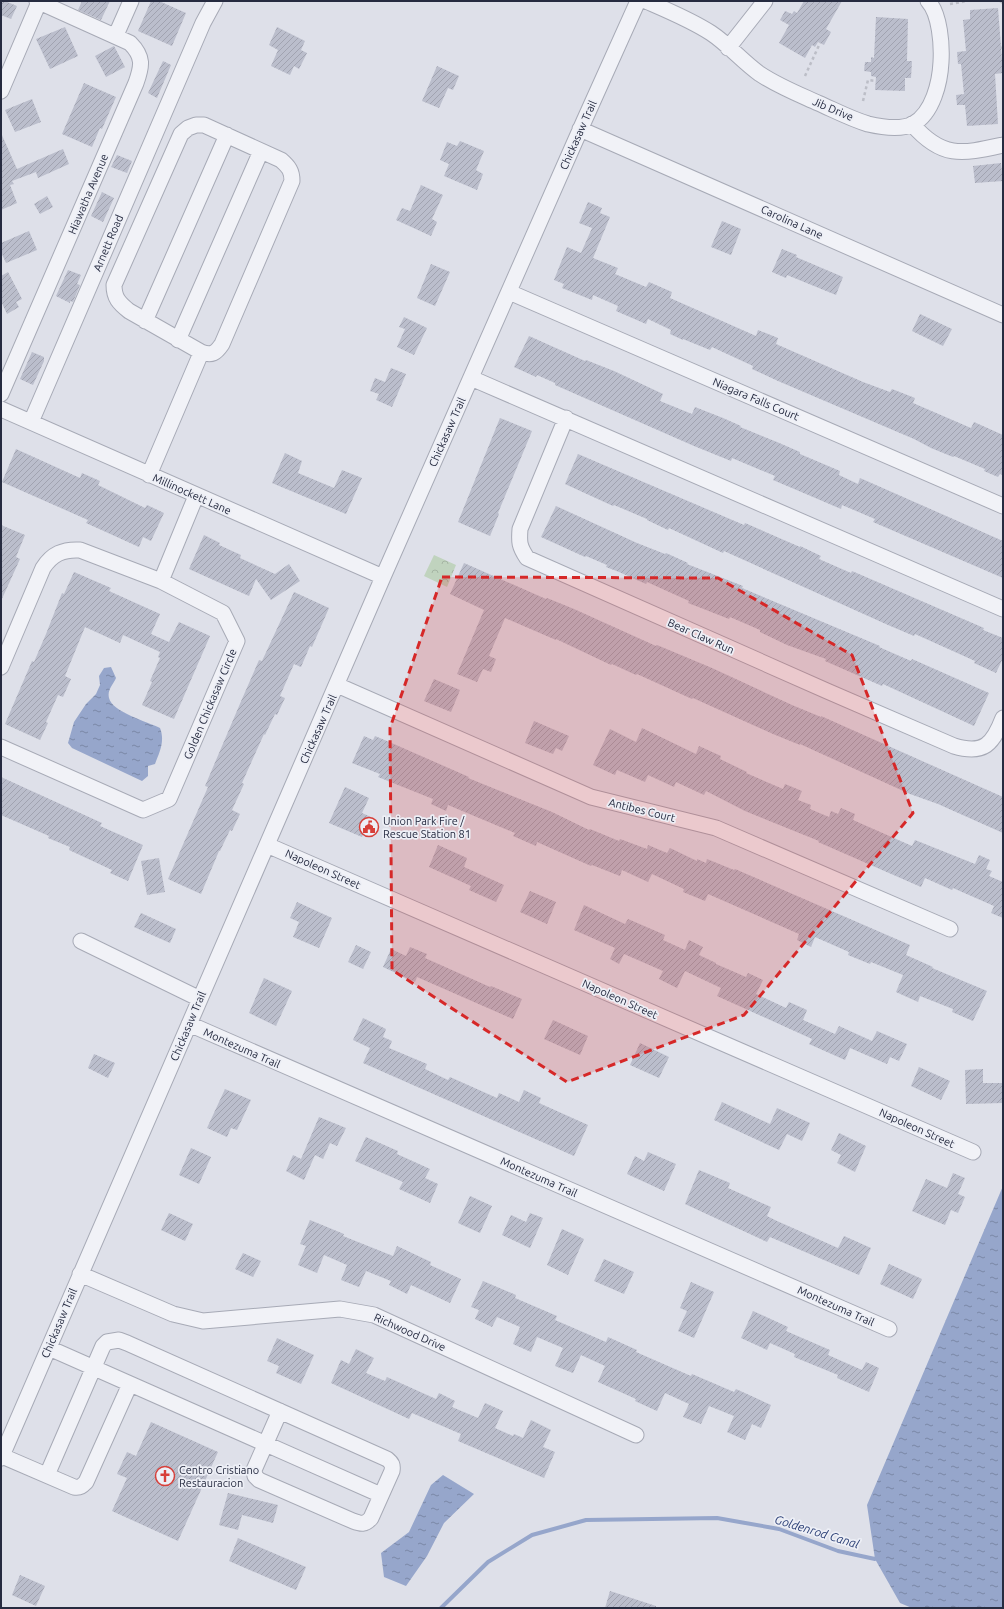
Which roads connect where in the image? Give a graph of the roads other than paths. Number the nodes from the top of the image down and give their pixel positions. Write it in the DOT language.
graph roads {
  1 [pos="131,1"];
  2 [pos="215,1"];
  3 [pos="638,1"];
  4 [pos="646,1"];
  5 [pos="765,1"];
  6 [pos="928,1"];
  7 [pos="38,2"];
  8 [pos="116,35"];
  9 [pos="728,48"];
  10 [pos="1,91"];
  11 [pos="912,124"];
  12 [pos="580,129"];
  13 [pos="227,136"];
  14 [pos="1003,145"];
  15 [pos="261,151"];
  16 [pos="509,292"];
  17 [pos="1003,315"];
  18 [pos="145,320"];
  19 [pos="178,340"];
  20 [pos="201,353"];
  21 [pos="6,368"];
  22 [pos="471,378"];
  23 [pos="1,394"];
  24 [pos="1,409"];
  25 [pos="566,418"];
  26 [pos="31,422"];
  27 [pos="149,475"];
  28 [pos="196,496"];
  29 [pos="1003,506"];
  30 [pos="383,577"];
  31 [pos="161,581"];
  32 [pos="1003,609"];
  33 [pos="1,667"];
  34 [pos="336,685"];
  35 [pos="1003,718"];
  36 [pos="1,747"];
  37 [pos="267,845"];
  38 [pos="950,929"];
  39 [pos="81,940"];
  40 [pos="200,999"];
  41 [pos="188,1024"];
  42 [pos="973,1152"];
  43 [pos="80,1274"];
  44 [pos="889,1329"];
  45 [pos="49,1348"];
  46 [pos="94,1368"];
  47 [pos="130,1384"];
  48 [pos="280,1411"];
  49 [pos="636,1435"];
  50 [pos="265,1444"];
  51 [pos="2,1457"];
  52 [pos="47,1475"];
  53 [pos="381,1495"];
  1 -- 8 [label="street"];
  2 -- 26 [label="street, Arnett Road"];
  3 -- 12 [label="street, Chickasaw Trail"];
  4 -- 9 [label="street, Jib Drive"];
  5 -- 9 [label="street"];
  6 -- 11 [label="street"];
  7 -- 8 [label="street, Hiawatha Avenue"];
  7 -- 10 [label="street"];
  8 -- 21 [label="street, Hiawatha Avenue"];
  9 -- 11 [label="street, Jib Drive"];
  11 -- 14 [label="street"];
  12 -- 16 [label="street, Chickasaw Trail"];
  12 -- 17 [label="street, Carolina Lane"];
  13 -- 15 [label="street"];
  13 -- 18 [label="street"];
  13 -- 18 [label="street"];
  15 -- 19 [label="street"];
  15 -- 20 [label="street"];
  16 -- 22 [label="street, Chickasaw Trail"];
  16 -- 29 [label="street, Niagara Falls Court"];
  18 -- 19 [label="street"];
  19 -- 20 [label="street"];
  20 -- 27 [label="street"];
  21 -- 23 [label="street, Hiawatha Avenue"];
  22 -- 25 [label="street"];
  22 -- 30 [label="street, Chickasaw Trail"];
  24 -- 26 [label="street, Millinockett Lane"];
  25 -- 32 [label="street"];
  25 -- 35 [label="street, Bear Claw Run"];
  26 -- 27 [label="street, Millinockett Lane"];
  27 -- 28 [label="street, Millinockett Lane"];
  28 -- 30 [label="street, Millinockett Lane"];
  28 -- 31 [label="street"];
  30 -- 34 [label="street, Chickasaw Trail"];
  31 -- 33 [label="street, Golden Chickasaw Circle"];
  31 -- 36 [label="street, Golden Chickasaw Circle"];
  34 -- 37 [label="street, Chickasaw Trail"];
  34 -- 38 [label="street, Antibes Court"];
  37 -- 40 [label="street, Chickasaw Trail"];
  37 -- 42 [label="street, Napoleon Street"];
  39 -- 40 [label="street"];
  40 -- 41 [label="street, Chickasaw Trail"];
  41 -- 43 [label="street, Chickasaw Trail"];
  41 -- 44 [label="street, Montezuma Trail"];
  43 -- 45 [label="street, Chickasaw Trail"];
  43 -- 49 [label="street, Richwood Drive"];
  45 -- 46 [label="street"];
  45 -- 51 [label="street, Chickasaw Trail"];
  46 -- 47 [label="street"];
  46 -- 48 [label="street"];
  46 -- 52 [label="street"];
  47 -- 50 [label="street"];
  47 -- 52 [label="street"];
  48 -- 50 [label="street"];
  48 -- 53 [label="street"];
  50 -- 53 [label="street"];
  50 -- 53 [label="street"];
  51 -- 52 [label="street"];
}
